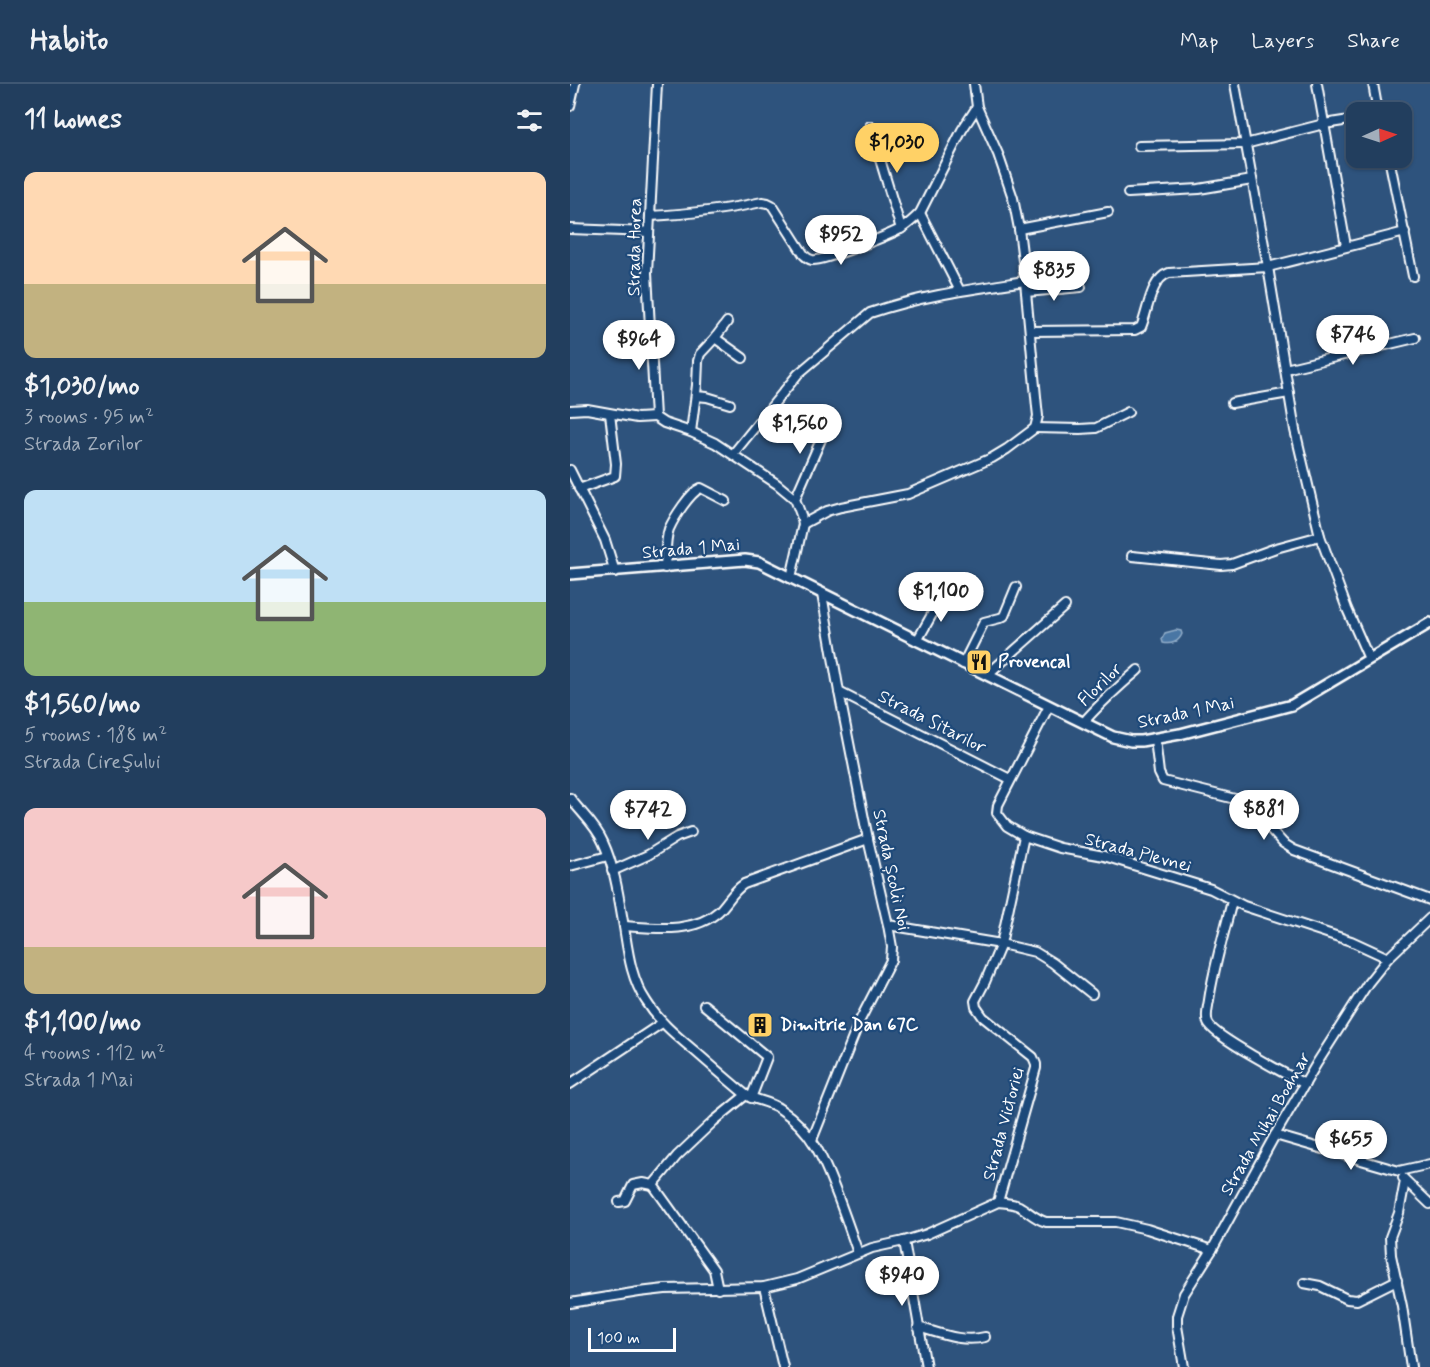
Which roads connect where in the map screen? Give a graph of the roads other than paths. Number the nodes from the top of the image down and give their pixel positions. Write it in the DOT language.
graph roads {
  1 [pos="575,84"];
  2 [pos="657,84"];
  3 [pos="974,84"];
  4 [pos="1235,84"];
  5 [pos="1317,84"];
  6 [pos="1373,84"];
  7 [pos="1376,102"];
  8 [pos="570,106"];
  9 [pos="977,107"];
  10 [pos="1346,121"];
  11 [pos="1324,124"];
  12 [pos="870,126"];
  13 [pos="1245,144"];
  14 [pos="1138,146"];
  15 [pos="1391,168"];
  16 [pos="1252,180"];
  17 [pos="1128,193"];
  18 [pos="1108,212"];
  19 [pos="920,213"];
  20 [pos="650,216"];
  21 [pos="570,229"];
  22 [pos="901,229"];
  23 [pos="1019,229"];
  24 [pos="649,232"];
  25 [pos="1405,232"];
  26 [pos="1346,246"];
  27 [pos="1268,267"];
  28 [pos="1413,276"];
  29 [pos="1025,280"];
  30 [pos="1080,287"];
  31 [pos="960,291"];
  32 [pos="1026,292"];
  33 [pos="727,322"];
  34 [pos="1030,331"];
  35 [pos="715,338"];
  36 [pos="1415,338"];
  37 [pos="743,358"];
  38 [pos="1285,369"];
  39 [pos="1289,393"];
  40 [pos="696,396"];
  41 [pos="1232,403"];
  42 [pos="730,404"];
  43 [pos="570,410"];
  44 [pos="1128,412"];
  45 [pos="610,414"];
  46 [pos="655,417"];
  47 [pos="829,421"];
  48 [pos="1035,428"];
  49 [pos="691,432"];
  50 [pos="733,454"];
  51 [pos="570,470"];
  52 [pos="579,489"];
  53 [pos="795,499"];
  54 [pos="726,501"];
  55 [pos="803,524"];
  56 [pos="1320,536"];
  57 [pos="1132,556"];
  58 [pos="665,568"];
  59 [pos="615,572"];
  60 [pos="570,574"];
  61 [pos="791,578"];
  62 [pos="1016,587"];
  63 [pos="944,593"];
  64 [pos="822,594"];
  65 [pos="1065,606"];
  66 [pos="1430,623"];
  67 [pos="916,641"];
  68 [pos="1369,659"];
  69 [pos="963,663"];
  70 [pos="1138,670"];
  71 [pos="987,675"];
  72 [pos="839,692"];
  73 [pos="1049,706"];
  74 [pos="1084,723"];
  75 [pos="1155,739"];
  76 [pos="1011,779"];
  77 [pos="570,798"];
  78 [pos="692,832"];
  79 [pos="1024,836"];
  80 [pos="868,839"];
  81 [pos="608,856"];
  82 [pos="570,866"];
  83 [pos="612,871"];
  84 [pos="1430,900"];
  85 [pos="1232,901"];
  86 [pos="1430,918"];
  87 [pos="888,925"];
  88 [pos="624,926"];
  89 [pos="1001,944"];
  90 [pos="1388,958"];
  91 [pos="1092,994"];
  92 [pos="704,1005"];
  93 [pos="662,1023"];
  94 [pos="570,1084"];
  95 [pos="1305,1084"];
  96 [pos="748,1097"];
  97 [pos="1275,1135"];
  98 [pos="812,1140"];
  99 [pos="1430,1164"];
  100 [pos="1399,1171"];
  101 [pos="1405,1181"];
  102 [pos="653,1185"];
  103 [pos="619,1202"];
  104 [pos="998,1203"];
  105 [pos="1430,1204"];
  106 [pos="904,1241"];
  107 [pos="1212,1250"];
  108 [pos="858,1254"];
  109 [pos="1397,1280"];
  110 [pos="1304,1283"];
  111 [pos="764,1287"];
  112 [pos="718,1289"];
  113 [pos="570,1303"];
  114 [pos="918,1326"];
  115 [pos="985,1338"];
  116 [pos="783,1367"];
  117 [pos="926,1367"];
  118 [pos="1184,1367"];
  119 [pos="1411,1367"];
  1 -- 8 [label="street"];
  2 -- 20 [label="street, Strada Horea"];
  3 -- 9 [label="street"];
  4 -- 13 [label="street"];
  5 -- 11 [label="street"];
  6 -- 7 [label="street"];
  9 -- 19 [label="street"];
  9 -- 23 [label="street"];
  10 -- 11 [label="street"];
  11 -- 13 [label="street"];
  11 -- 26 [label="street"];
  12 -- 22 [label="street"];
  13 -- 14 [label="street"];
  13 -- 16 [label="street"];
  15 -- 25 [label="street"];
  16 -- 17 [label="street"];
  16 -- 27 [label="street"];
  18 -- 23 [label="street"];
  19 -- 22 [label="street"];
  19 -- 31 [label="street"];
  20 -- 22 [label="street"];
  20 -- 24 [label="street, Strada Horea"];
  21 -- 24 [label="street"];
  23 -- 29 [label="street"];
  24 -- 46 [label="street, Strada Horea"];
  25 -- 26 [label="street"];
  25 -- 28 [label="street"];
  26 -- 27 [label="street"];
  27 -- 34 [label="street"];
  27 -- 38 [label="street"];
  29 -- 31 [label="street"];
  29 -- 32 [label="street"];
  30 -- 32 [label="street"];
  31 -- 50 [label="street"];
  32 -- 34 [label="street"];
  33 -- 35 [label="street"];
  34 -- 48 [label="street"];
  35 -- 37 [label="street"];
  35 -- 40 [label="street"];
  36 -- 38 [label="street"];
  38 -- 39 [label="street"];
  39 -- 41 [label="street"];
  39 -- 56 [label="street"];
  40 -- 42 [label="street"];
  40 -- 49 [label="street"];
  43 -- 45 [label="street"];
  44 -- 48 [label="street"];
  45 -- 46 [label="street"];
  45 -- 52 [label="street"];
  46 -- 49 [label="street"];
  47 -- 53 [label="street"];
  48 -- 55 [label="street"];
  49 -- 50 [label="street"];
  50 -- 53 [label="street"];
  51 -- 52 [label="street"];
  52 -- 59 [label="street"];
  53 -- 55 [label="street"];
  54 -- 58 [label="street"];
  55 -- 61 [label="street"];
  56 -- 57 [label="street"];
  56 -- 68 [label="street"];
  58 -- 59 [label="main road, Strada 1 Mai"];
  58 -- 61 [label="main road, Strada 1 Mai"];
  59 -- 60 [label="main road, Strada 1 Mai"];
  61 -- 64 [label="main road, Strada 1 Mai"];
  62 -- 69 [label="street"];
  63 -- 67 [label="street"];
  64 -- 67 [label="main road, Strada 1 Mai"];
  64 -- 72 [label="street, Strada Școlii Noi"];
  65 -- 71 [label="street"];
  66 -- 68 [label="main road, Strada 1 Mai"];
  67 -- 69 [label="main road, Strada 1 Mai"];
  68 -- 75 [label="main road, Strada 1 Mai"];
  69 -- 71 [label="main road, Strada 1 Mai"];
  70 -- 74 [label="street, Florilor"];
  71 -- 73 [label="main road, Strada 1 Mai"];
  72 -- 76 [label="street, Strada Sitarilor"];
  72 -- 80 [label="street, Strada Școlii Noi"];
  73 -- 74 [label="main road, Strada 1 Mai"];
  73 -- 76 [label="street, Strada Plevnei"];
  74 -- 75 [label="main road, Strada 1 Mai"];
  75 -- 84 [label="street"];
  76 -- 79 [label="street, Strada Plevnei"];
  77 -- 81 [label="street"];
  78 -- 83 [label="street"];
  79 -- 85 [label="street, Strada Plevnei"];
  79 -- 89 [label="street, Strada Victoriei"];
  80 -- 87 [label="street, Strada Școlii Noi"];
  80 -- 88 [label="street"];
  81 -- 82 [label="street"];
  81 -- 83 [label="street"];
  83 -- 88 [label="street"];
  85 -- 90 [label="street, Strada Plevnei"];
  85 -- 95 [label="street"];
  86 -- 90 [label="street, Strada Mihai Bodnar"];
  87 -- 89 [label="street"];
  87 -- 98 [label="street, Strada Școlii Noi"];
  88 -- 93 [label="street"];
  89 -- 91 [label="street"];
  89 -- 104 [label="street, Strada Victoriei"];
  90 -- 95 [label="street, Strada Mihai Bodnar"];
  92 -- 96 [label="street"];
  93 -- 94 [label="street"];
  93 -- 96 [label="street"];
  95 -- 97 [label="street, Strada Mihai Bodnar"];
  96 -- 98 [label="street"];
  96 -- 102 [label="street"];
  97 -- 100 [label="street"];
  97 -- 107 [label="street, Strada Mihai Bodnar"];
  98 -- 108 [label="street"];
  99 -- 100 [label="street"];
  100 -- 101 [label="street"];
  101 -- 105 [label="street"];
  101 -- 109 [label="street"];
  102 -- 103 [label="street"];
  102 -- 112 [label="street"];
  104 -- 106 [label="street"];
  104 -- 107 [label="street"];
  106 -- 108 [label="street"];
  106 -- 114 [label="street"];
  107 -- 118 [label="street, Strada Mihai Bodnar"];
  108 -- 111 [label="street"];
  109 -- 110 [label="street"];
  109 -- 119 [label="street"];
  111 -- 112 [label="street"];
  111 -- 116 [label="street"];
  112 -- 113 [label="street"];
  114 -- 115 [label="street"];
  114 -- 117 [label="street"];
}
